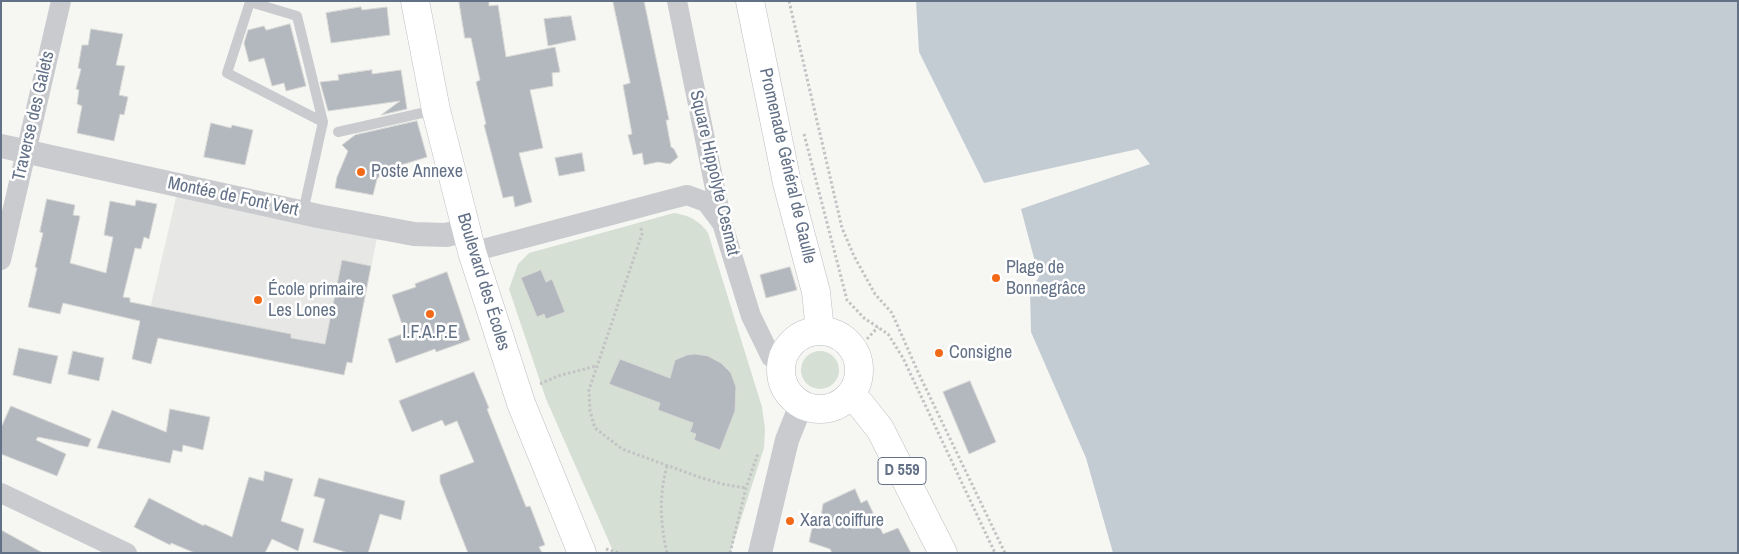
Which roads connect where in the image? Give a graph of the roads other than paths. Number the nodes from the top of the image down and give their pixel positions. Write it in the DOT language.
graph roads {
  1 [pos="61,1"];
  2 [pos="416,1"];
  3 [pos="677,1"];
  4 [pos="750,1"];
  5 [pos="436,110"];
  6 [pos="323,122"];
  7 [pos="338,132"];
  8 [pos="1,146"];
  9 [pos="26,152"];
  10 [pos="303,212"];
  11 [pos="722,223"];
  12 [pos="469,241"];
  13 [pos="1,260"];
  14 [pos="820,331"];
  15 [pos="781,362"];
  16 [pos="851,395"];
  17 [pos="800,405"];
  18 [pos="1,493"];
  19 [pos="127,553"];
  20 [pos="582,553"];
  21 [pos="760,553"];
  22 [pos="943,553"];
  1 -- 9 [label="street, Traverse des Galets"];
  2 -- 5 [label="main road, Boulevard des Écoles"];
  3 -- 11 [label="street, Square Hippolyte Cesmat"];
  4 -- 14 [label="main road, Promenade Général de Gaulle"];
  5 -- 7 [label="lane"];
  5 -- 12 [label="main road, Boulevard des Écoles"];
  6 -- 6 [label="lane"];
  6 -- 10 [label="lane"];
  8 -- 9 [label="street, Montée de Font Vert"];
  9 -- 10 [label="street, Montée de Font Vert"];
  9 -- 13 [label="street, Traverse des Galets"];
  10 -- 12 [label="street, Montée de Font Vert"];
  11 -- 12 [label="street, Montée de Font Vert"];
  11 -- 15 [label="street, Square Hippolyte Cesmat"];
  12 -- 20 [label="main road, Boulevard des Écoles"];
  14 -- 15 [label="main road"];
  14 -- 16 [label="main road"];
  15 -- 17 [label="main road"];
  16 -- 17 [label="main road"];
  16 -- 22 [label="main road, D 559"];
  17 -- 21 [label="street"];
  18 -- 19 [label="street"];
}
